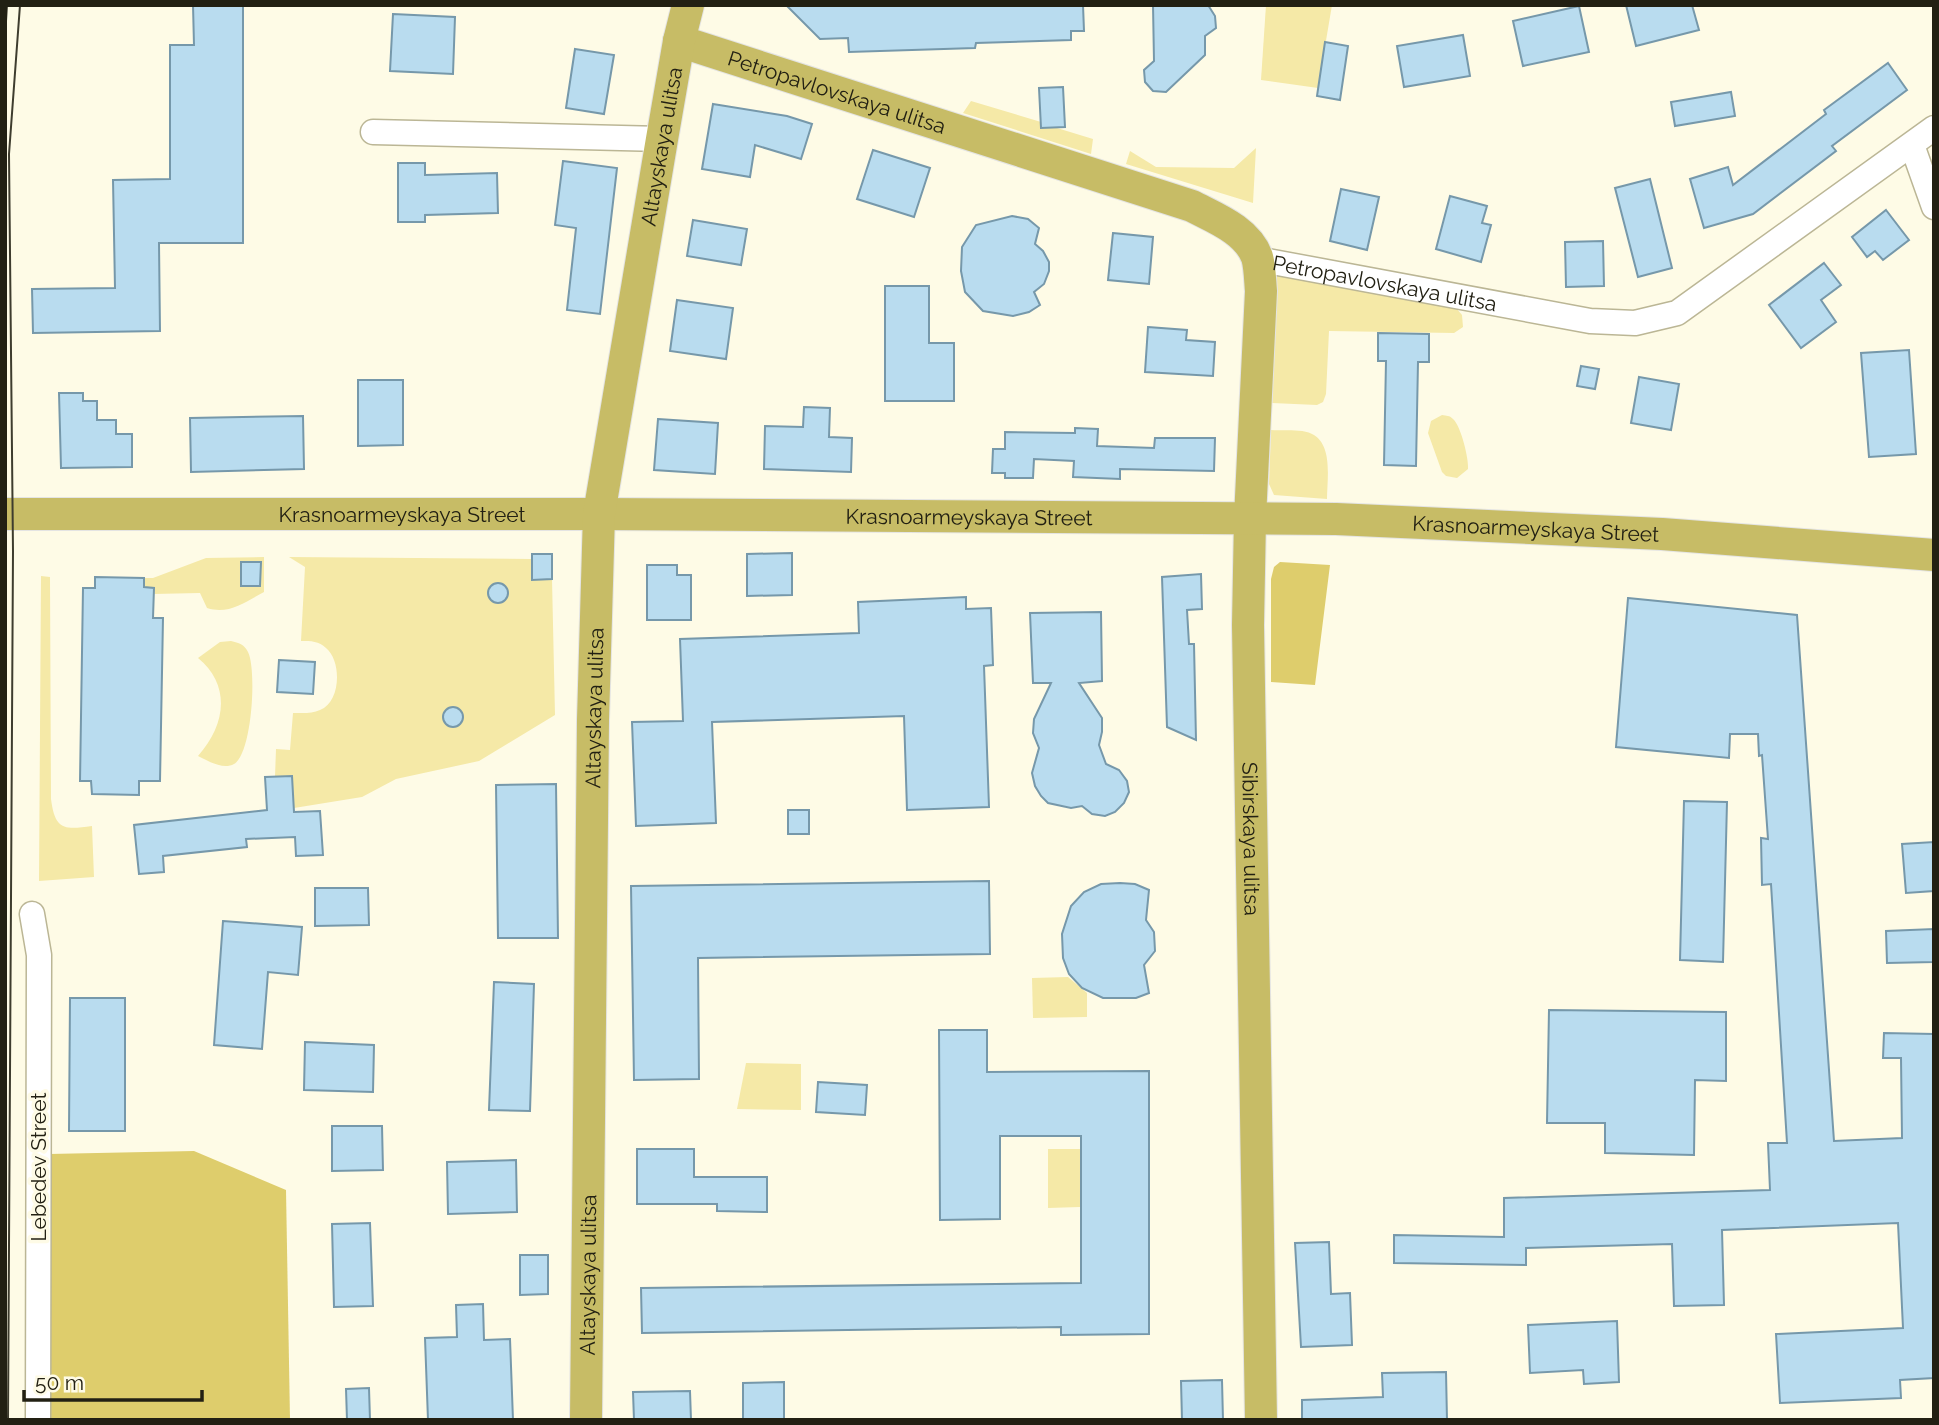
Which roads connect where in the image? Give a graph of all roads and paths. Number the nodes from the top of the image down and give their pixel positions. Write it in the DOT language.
graph roads {
  1 [pos="688,5"];
  2 [pos="679,41"];
  3 [pos="1934,128"];
  4 [pos="373,132"];
  5 [pos="662,139"];
  6 [pos="1912,145"];
  7 [pos="1934,207"];
  8 [pos="1258,259"];
  9 [pos="5,514"];
  10 [pos="599,514"];
  11 [pos="1250,518"];
  12 [pos="1934,555"];
  13 [pos="32,914"];
  14 [pos="38,1420"];
  15 [pos="586,1420"];
  16 [pos="1261,1420"];
  1 -- 2 [label="main road, Altayskaya ulitsa"];
  2 -- 5 [label="main road, Altayskaya ulitsa"];
  2 -- 8 [label="main road, Petropavlovskaya ulitsa"];
  3 -- 6 [label="street, Petropavlovskaya ulitsa"];
  4 -- 5 [label="street"];
  5 -- 10 [label="main road, Altayskaya ulitsa"];
  6 -- 7 [label="street"];
  6 -- 8 [label="street, Petropavlovskaya ulitsa"];
  8 -- 11 [label="main road, Sibirskaya ulitsa"];
  9 -- 10 [label="main road, Krasnoarmeyskaya Street"];
  10 -- 11 [label="main road, Krasnoarmeyskaya Street"];
  10 -- 15 [label="main road, Altayskaya ulitsa"];
  11 -- 12 [label="main road, Krasnoarmeyskaya Street"];
  11 -- 16 [label="main road, Sibirskaya ulitsa"];
  13 -- 14 [label="street, Lebedev Street"];
}
